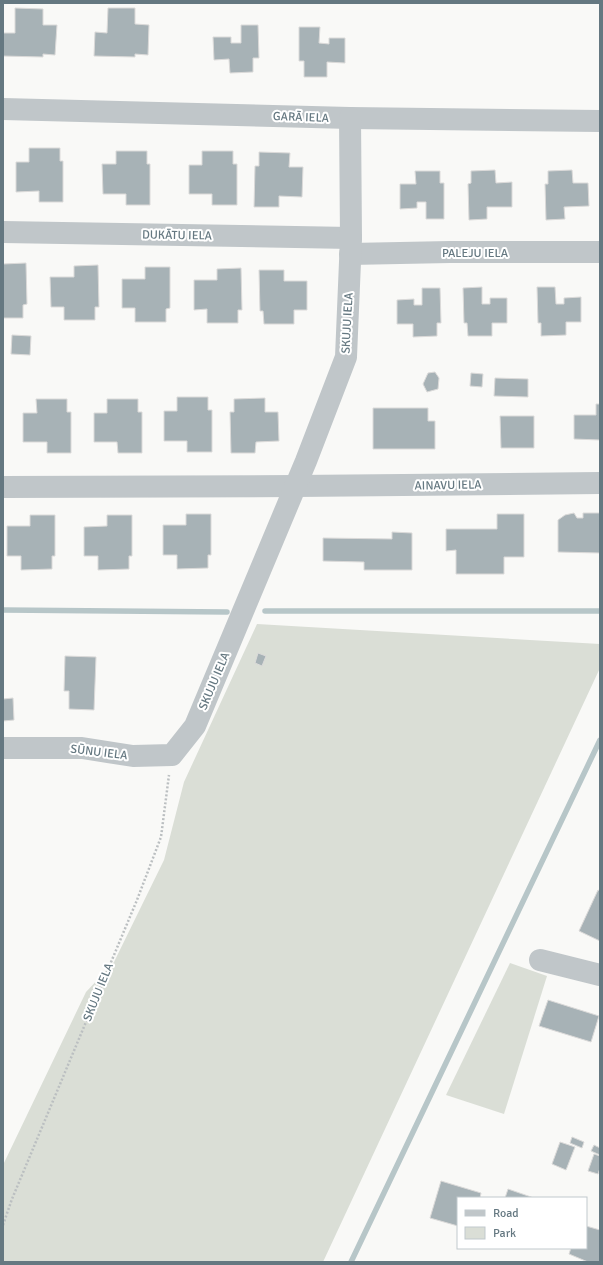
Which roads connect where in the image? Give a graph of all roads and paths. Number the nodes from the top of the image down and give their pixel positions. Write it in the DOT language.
graph roads {
  1 [pos="3,109"];
  2 [pos="350,118"];
  3 [pos="600,121"];
  4 [pos="3,232"];
  5 [pos="351,246"];
  6 [pos="600,252"];
  7 [pos="600,483"];
  8 [pos="296,486"];
  9 [pos="3,487"];
  10 [pos="3,748"];
  11 [pos="172,755"];
  12 [pos="540,960"];
  13 [pos="600,975"];
  14 [pos="3,1225"];
  1 -- 2 [label="street, GARĀ IELA"];
  2 -- 3 [label="street, GARĀ IELA"];
  2 -- 5 [label="street, SKUJU IELA"];
  4 -- 5 [label="street, DUKĀTU IELA"];
  5 -- 6 [label="street, PALEJU IELA"];
  5 -- 8 [label="street, SKUJU IELA"];
  7 -- 8 [label="street, AINAVU IELA"];
  8 -- 9 [label="street"];
  8 -- 11 [label="street, SKUJU IELA"];
  10 -- 11 [label="street, SŪNU IELA"];
  11 -- 14 [label="path, SKUJU IELA"];
  12 -- 13 [label="street"];
}
